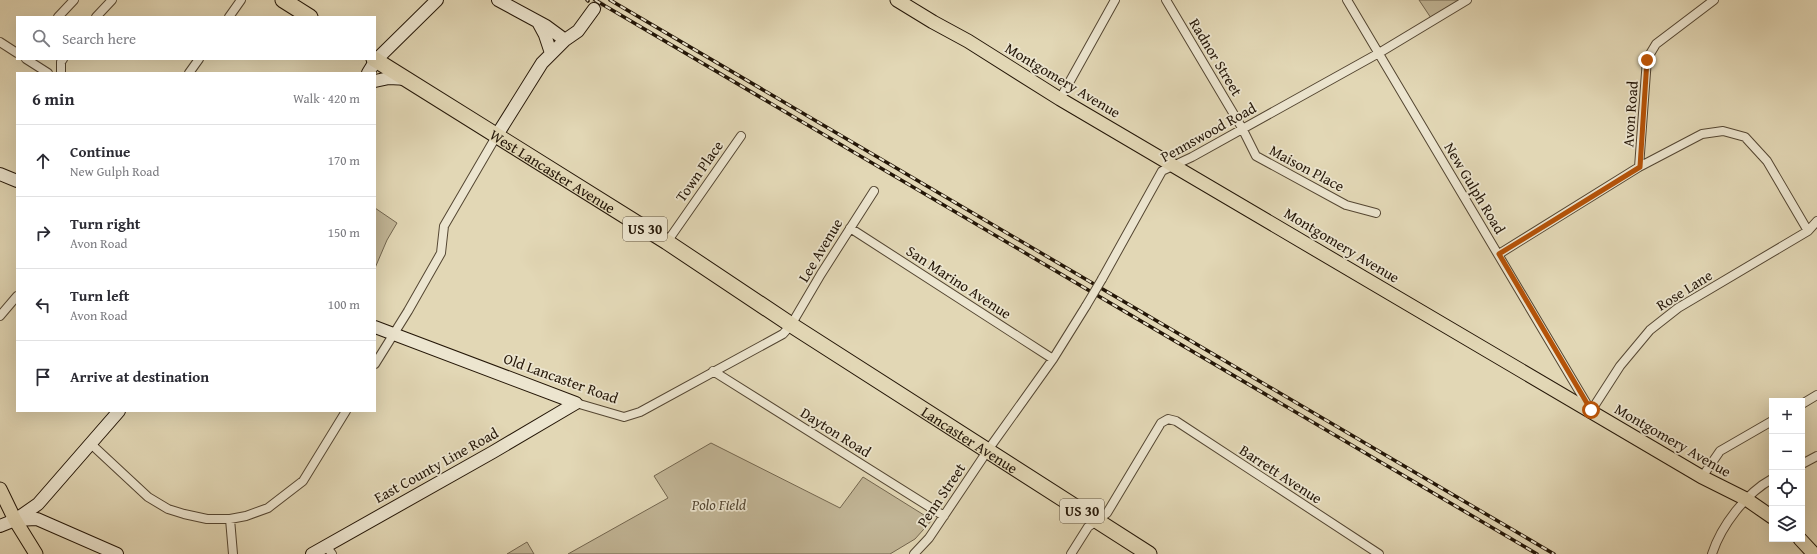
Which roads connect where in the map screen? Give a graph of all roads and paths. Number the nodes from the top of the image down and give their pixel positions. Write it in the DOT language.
graph roads {
  1 [pos="74,0"];
  2 [pos="112,0"];
  3 [pos="241,0"];
  4 [pos="437,0"];
  5 [pos="498,0"];
  6 [pos="897,0"];
  7 [pos="1115,0"];
  8 [pos="1166,0"];
  9 [pos="1346,0"];
  10 [pos="1467,0"];
  11 [pos="1714,0"];
  12 [pos="292,2"];
  13 [pos="594,9"];
  14 [pos="59,16"];
  15 [pos="97,16"];
  16 [pos="230,16"];
  17 [pos="309,16"];
  18 [pos="538,22"];
  19 [pos="565,40"];
  20 [pos="0,42"];
  21 [pos="16,52"];
  22 [pos="551,54"];
  23 [pos="1379,54"];
  24 [pos="376,59"];
  25 [pos="28,60"];
  26 [pos="62,60"];
  27 [pos="198,60"];
  28 [pos="375,60"];
  29 [pos="46,72"];
  30 [pos="62,72"];
  31 [pos="190,72"];
  32 [pos="369,72"];
  33 [pos="408,79"];
  34 [pos="376,81"];
  35 [pos="1060,99"];
  36 [pos="1242,128"];
  37 [pos="497,135"];
  38 [pos="740,136"];
  39 [pos="1176,166"];
  40 [pos="1640,167"];
  41 [pos="0,174"];
  42 [pos="16,181"];
  43 [pos="874,191"];
  44 [pos="1376,213"];
  45 [pos="1817,221"];
  46 [pos="850,228"];
  47 [pos="1808,232"];
  48 [pos="667,242"];
  49 [pos="1499,254"];
  50 [pos="16,297"];
  51 [pos="0,316"];
  52 [pos="791,325"];
  53 [pos="376,327"];
  54 [pos="394,334"];
  55 [pos="1053,359"];
  56 [pos="376,362"];
  57 [pos="713,371"];
  58 [pos="1817,395"];
  59 [pos="1805,402"];
  60 [pos="576,403"];
  61 [pos="1591,410"];
  62 [pos="118,412"];
  63 [pos="345,412"];
  64 [pos="1769,423"];
  65 [pos="91,444"];
  66 [pos="988,450"];
  67 [pos="1817,456"];
  68 [pos="1805,462"];
  69 [pos="1702,477"];
  70 [pos="1769,481"];
  71 [pos="0,489"];
  72 [pos="1746,499"];
  73 [pos="1769,515"];
  74 [pos="944,516"];
  75 [pos="230,519"];
  76 [pos="15,520"];
  77 [pos="1096,520"];
  78 [pos="0,526"];
  79 [pos="1803,542"];
  80 [pos="329,550"];
  81 [pos="36,554"];
  82 [pos="117,554"];
  83 [pos="233,554"];
  84 [pos="312,554"];
  85 [pos="914,554"];
  86 [pos="1071,554"];
  87 [pos="1149,554"];
  88 [pos="1379,554"];
  89 [pos="1712,554"];
  90 [pos="1814,554"];
  1 -- 14 [label="street"];
  2 -- 15 [label="street"];
  3 -- 16 [label="street"];
  4 -- 24 [label="street"];
  5 -- 18 [label="street"];
  6 -- 35 [label="main road, Montgomery Avenue"];
  7 -- 35 [label="street"];
  8 -- 36 [label="street, Radnor Street"];
  9 -- 23 [label="street, New Gulph Road"];
  10 -- 23 [label="street, Pennswood Road"];
  11 -- 40 [label="street, Avon Road"];
  12 -- 17 [label="highway"];
  13 -- 19 [label="street"];
  18 -- 19 [label="street"];
  18 -- 22 [label="street"];
  19 -- 22 [label="street"];
  20 -- 21 [label="street"];
  22 -- 37 [label="street"];
  23 -- 36 [label="street, Pennswood Road"];
  23 -- 49 [label="street, New Gulph Road"];
  25 -- 29 [label="street"];
  26 -- 30 [label="street"];
  27 -- 31 [label="street"];
  28 -- 32 [label="street"];
  28 -- 33 [label="highway, West Lancaster Avenue / US 30"];
  33 -- 34 [label="street"];
  33 -- 37 [label="highway, West Lancaster Avenue / US 30"];
  35 -- 39 [label="main road, Montgomery Avenue"];
  36 -- 39 [label="street, Pennswood Road"];
  36 -- 44 [label="street, Maison Place"];
  37 -- 48 [label="highway, West Lancaster Avenue / US 30"];
  37 -- 54 [label="street"];
  38 -- 48 [label="street, Town Place"];
  39 -- 55 [label="street, Pennswood Road, bridge"];
  39 -- 61 [label="main road, Montgomery Avenue"];
  40 -- 47 [label="street"];
  40 -- 49 [label="street, Avon Road"];
  41 -- 42 [label="street"];
  43 -- 46 [label="street, Lee Avenue"];
  45 -- 47 [label="street, Rose Lane"];
  46 -- 52 [label="street, Lee Avenue"];
  46 -- 55 [label="street, San Marino Avenue"];
  47 -- 61 [label="street, Rose Lane"];
  48 -- 52 [label="highway, West Lancaster Avenue / US 30"];
  49 -- 61 [label="street, New Gulph Road"];
  50 -- 51 [label="street"];
  52 -- 57 [label="street, Old Lancaster Road"];
  52 -- 66 [label="highway, Lancaster Avenue / US 30"];
  53 -- 54 [label="street, Old Lancaster Road"];
  54 -- 56 [label="street"];
  54 -- 60 [label="street, Old Lancaster Road"];
  55 -- 66 [label="street, Pennswood Road"];
  57 -- 60 [label="street, Old Lancaster Road"];
  57 -- 74 [label="street, Dayton Road"];
  58 -- 59 [label="street"];
  60 -- 80 [label="street, East County Line Road"];
  61 -- 69 [label="main road, Montgomery Avenue"];
  62 -- 65 [label="street"];
  63 -- 75 [label="street"];
  64 -- 69 [label="street"];
  65 -- 75 [label="street"];
  65 -- 76 [label="street"];
  66 -- 74 [label="street, Penn Street"];
  66 -- 77 [label="highway, Lancaster Avenue / US 30"];
  67 -- 68 [label="street"];
  69 -- 72 [label="main road, Montgomery Avenue"];
  70 -- 72 [label="street"];
  71 -- 76 [label="main road"];
  72 -- 73 [label="main road, Montgomery Avenue"];
  72 -- 89 [label="street"];
  74 -- 85 [label="street, Penn Street"];
  75 -- 83 [label="street"];
  76 -- 78 [label="street"];
  76 -- 81 [label="main road"];
  76 -- 82 [label="street"];
  77 -- 86 [label="street"];
  77 -- 87 [label="highway, Lancaster Avenue / US 30"];
  77 -- 88 [label="street, Barrett Avenue"];
  79 -- 90 [label="main road"];
  80 -- 84 [label="street, East County Line Road"];
}
